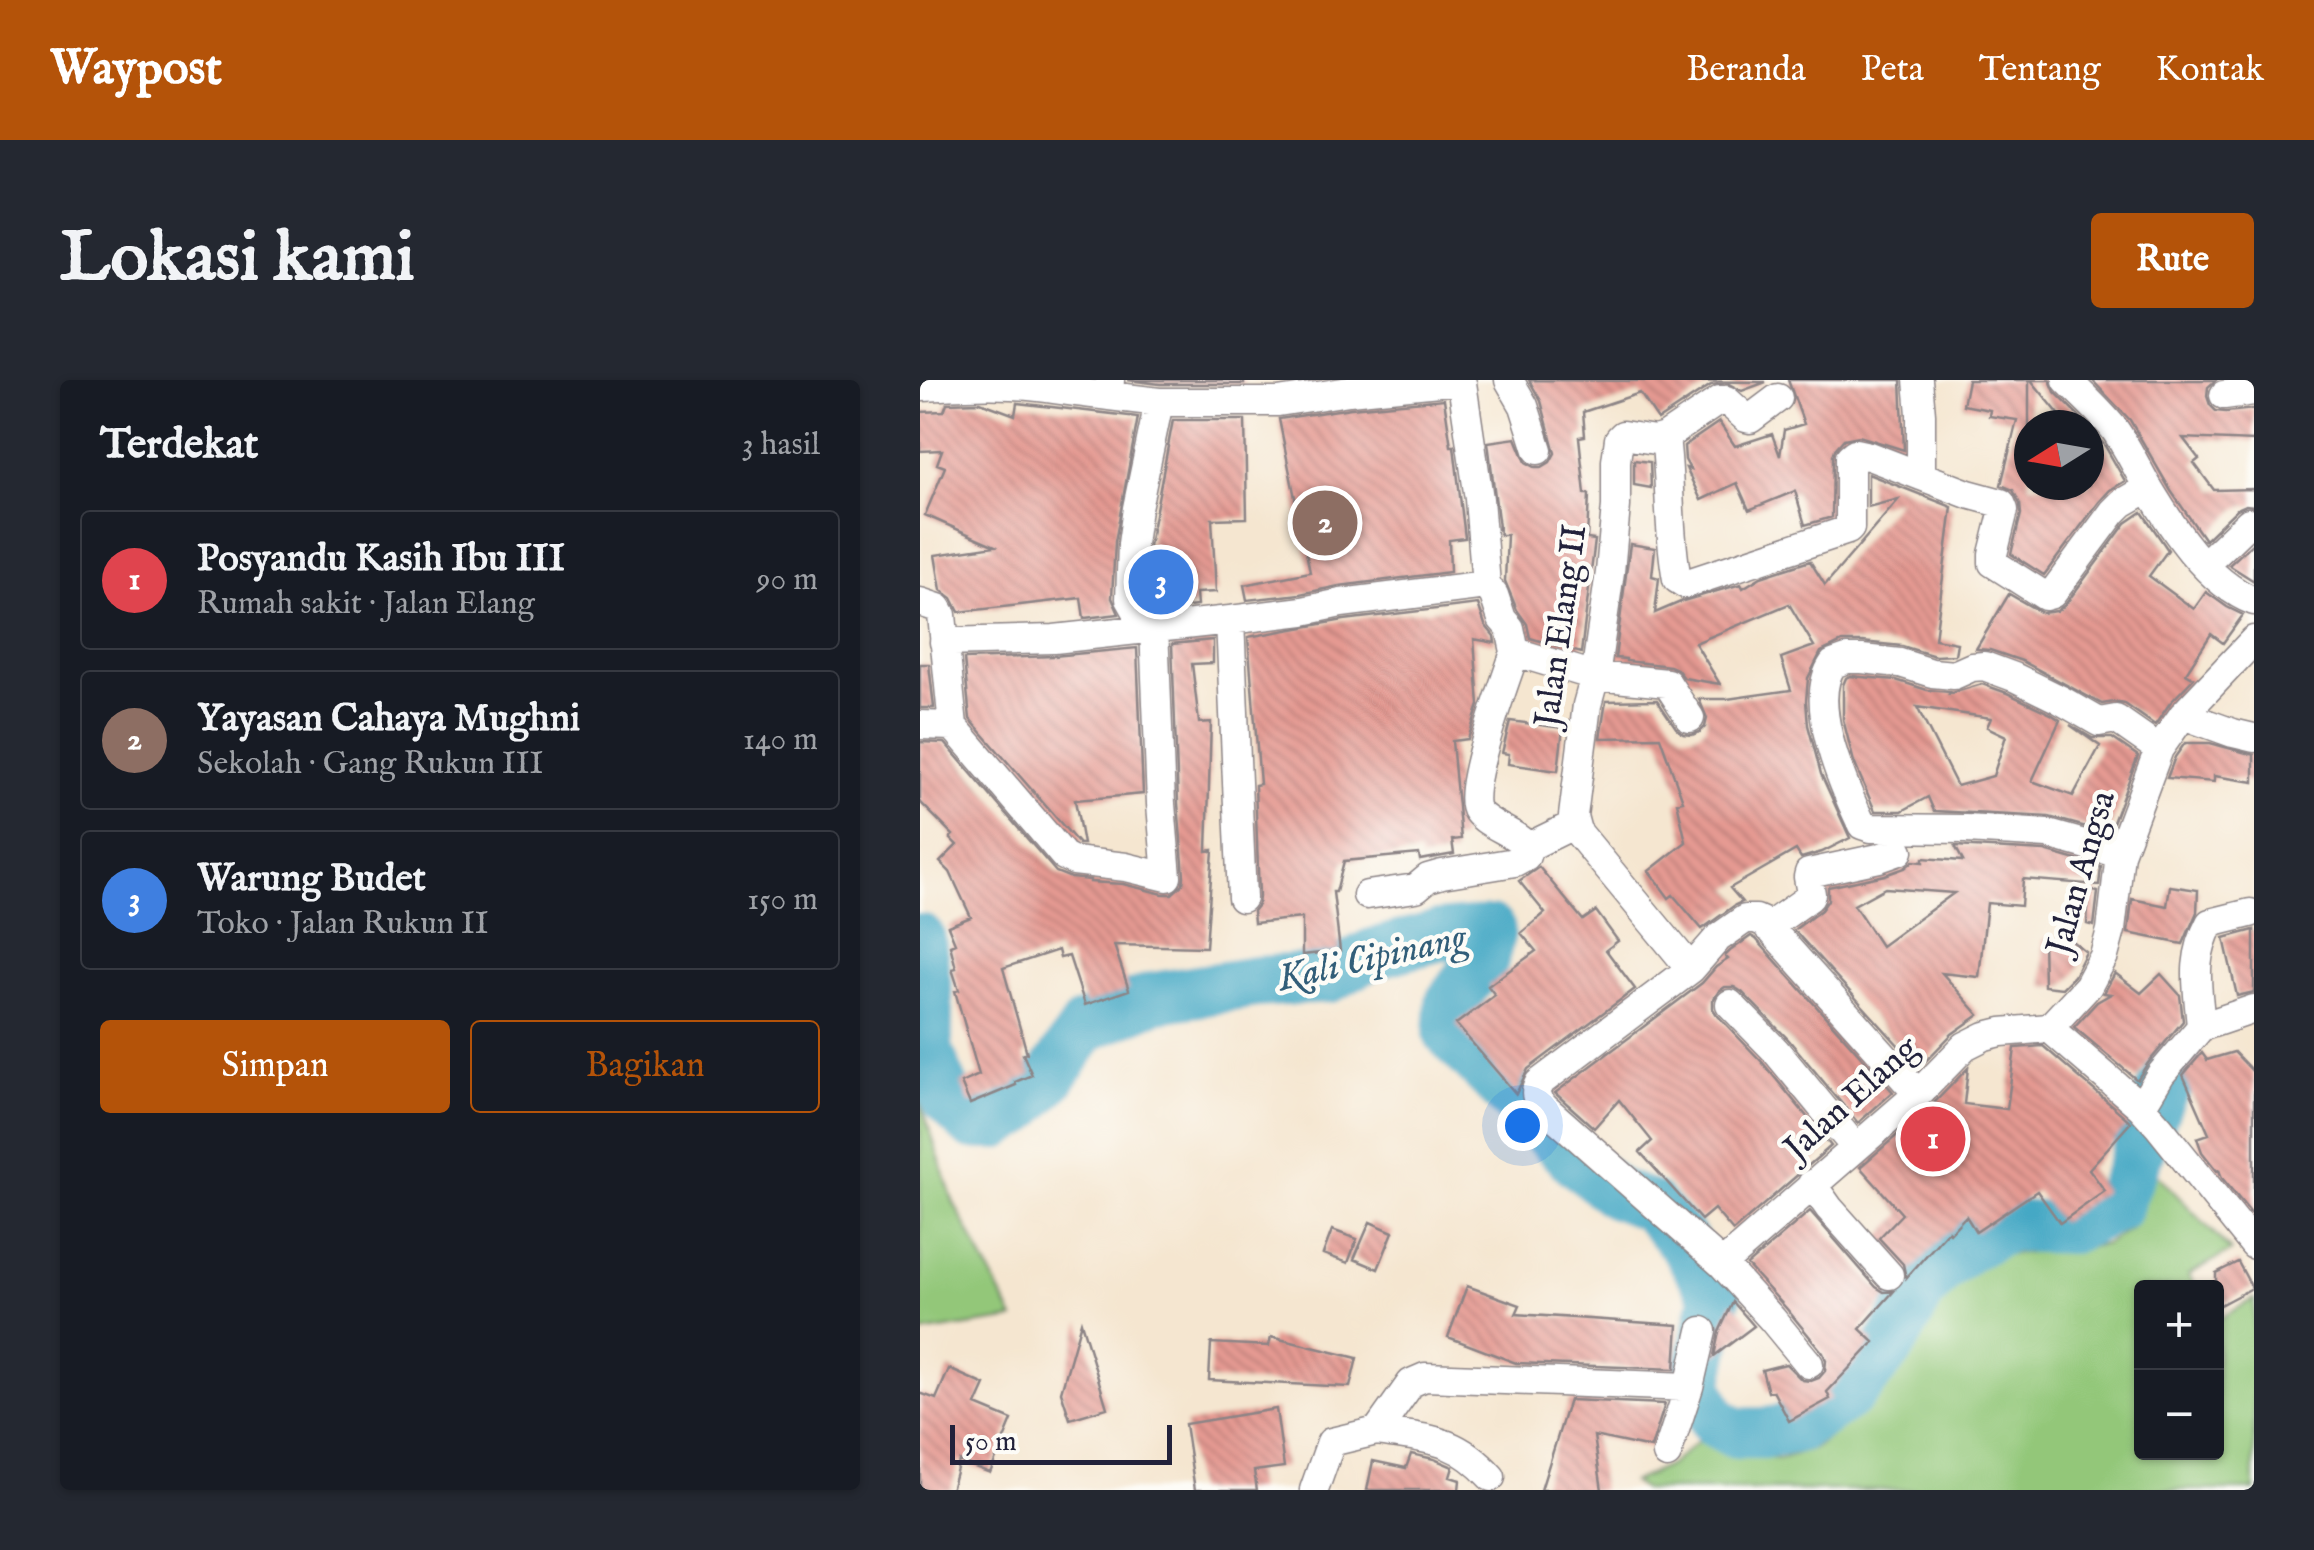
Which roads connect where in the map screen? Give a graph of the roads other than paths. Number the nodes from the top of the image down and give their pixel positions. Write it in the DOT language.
graph roads {
  1 [pos="1509,380"];
  2 [pos="1918,380"];
  3 [pos="2068,380"];
  4 [pos="1348,385"];
  5 [pos="920,387"];
  6 [pos="1110,388"];
  7 [pos="2254,390"];
  8 [pos="2224,395"];
  9 [pos="1778,398"];
  10 [pos="1160,402"];
  11 [pos="1665,437"];
  12 [pos="1538,450"];
  13 [pos="1921,476"];
  14 [pos="2148,488"];
  15 [pos="2254,525"];
  16 [pos="2204,566"];
  17 [pos="1486,584"];
  18 [pos="920,602"];
  19 [pos="2254,602"];
  20 [pos="1230,620"];
  21 [pos="1154,627"];
  22 [pos="2254,640"];
  23 [pos="944,642"];
  24 [pos="1516,652"];
  25 [pos="1595,676"];
  26 [pos="2183,714"];
  27 [pos="1690,718"];
  28 [pos="920,725"];
  29 [pos="953,726"];
  30 [pos="2254,738"];
  31 [pos="2159,749"];
  32 [pos="1575,824"];
  33 [pos="1528,847"];
  34 [pos="1900,851"];
  35 [pos="2120,854"];
  36 [pos="1367,895"];
  37 [pos="1242,898"];
  38 [pos="2250,914"];
  39 [pos="1757,923"];
  40 [pos="1691,969"];
  41 [pos="1730,1004"];
  42 [pos="2254,1008"];
  43 [pos="2200,1027"];
  44 [pos="2049,1028"];
  45 [pos="1918,1094"];
  46 [pos="2148,1115"];
  47 [pos="1856,1147"];
  48 [pos="1812,1184"];
  49 [pos="2254,1245"];
  50 [pos="1722,1264"];
  51 [pos="1889,1275"];
  52 [pos="1702,1332"];
  53 [pos="1809,1364"];
  54 [pos="1689,1387"];
  55 [pos="1376,1431"];
  56 [pos="1667,1454"];
  57 [pos="1491,1478"];
  58 [pos="1314,1490"];
  1 -- 12 [label="street"];
  2 -- 13 [label="street"];
  3 -- 14 [label="street"];
  4 -- 10 [label="street"];
  4 -- 17 [label="street"];
  5 -- 6 [label="street"];
  6 -- 10 [label="street"];
  7 -- 8 [label="street"];
  9 -- 11 [label="street"];
  10 -- 21 [label="street"];
  11 -- 13 [label="street"];
  11 -- 25 [label="street, Jalan Elang II"];
  13 -- 14 [label="street"];
  14 -- 16 [label="street"];
  15 -- 16 [label="street"];
  16 -- 19 [label="street"];
  17 -- 20 [label="street"];
  17 -- 24 [label="street"];
  18 -- 23 [label="street"];
  20 -- 21 [label="street"];
  20 -- 37 [label="street"];
  21 -- 23 [label="street"];
  21 -- 29 [label="street"];
  22 -- 26 [label="street, Jalan Angsa"];
  23 -- 29 [label="street"];
  24 -- 25 [label="street"];
  24 -- 33 [label="street"];
  25 -- 27 [label="street"];
  25 -- 32 [label="street, Jalan Elang II"];
  26 -- 30 [label="street"];
  26 -- 31 [label="street, Jalan Angsa"];
  28 -- 29 [label="street"];
  31 -- 35 [label="street, Jalan Angsa"];
  31 -- 35 [label="street"];
  32 -- 33 [label="street"];
  32 -- 40 [label="street"];
  33 -- 36 [label="street"];
  34 -- 39 [label="street"];
  35 -- 44 [label="street, Jalan Angsa"];
  38 -- 43 [label="street"];
  39 -- 40 [label="street"];
  39 -- 45 [label="street"];
  40 -- 50 [label="street"];
  41 -- 47 [label="street"];
  42 -- 43 [label="street"];
  43 -- 46 [label="street"];
  44 -- 45 [label="street, Jalan Elang"];
  44 -- 46 [label="street"];
  45 -- 47 [label="street, Jalan Elang"];
  46 -- 49 [label="street"];
  47 -- 48 [label="street, Jalan Elang"];
  48 -- 50 [label="street, Jalan Elang"];
  48 -- 51 [label="street"];
  50 -- 53 [label="street"];
  52 -- 54 [label="street"];
  54 -- 55 [label="street"];
  54 -- 56 [label="street"];
  55 -- 57 [label="street"];
  55 -- 58 [label="street"];
}
